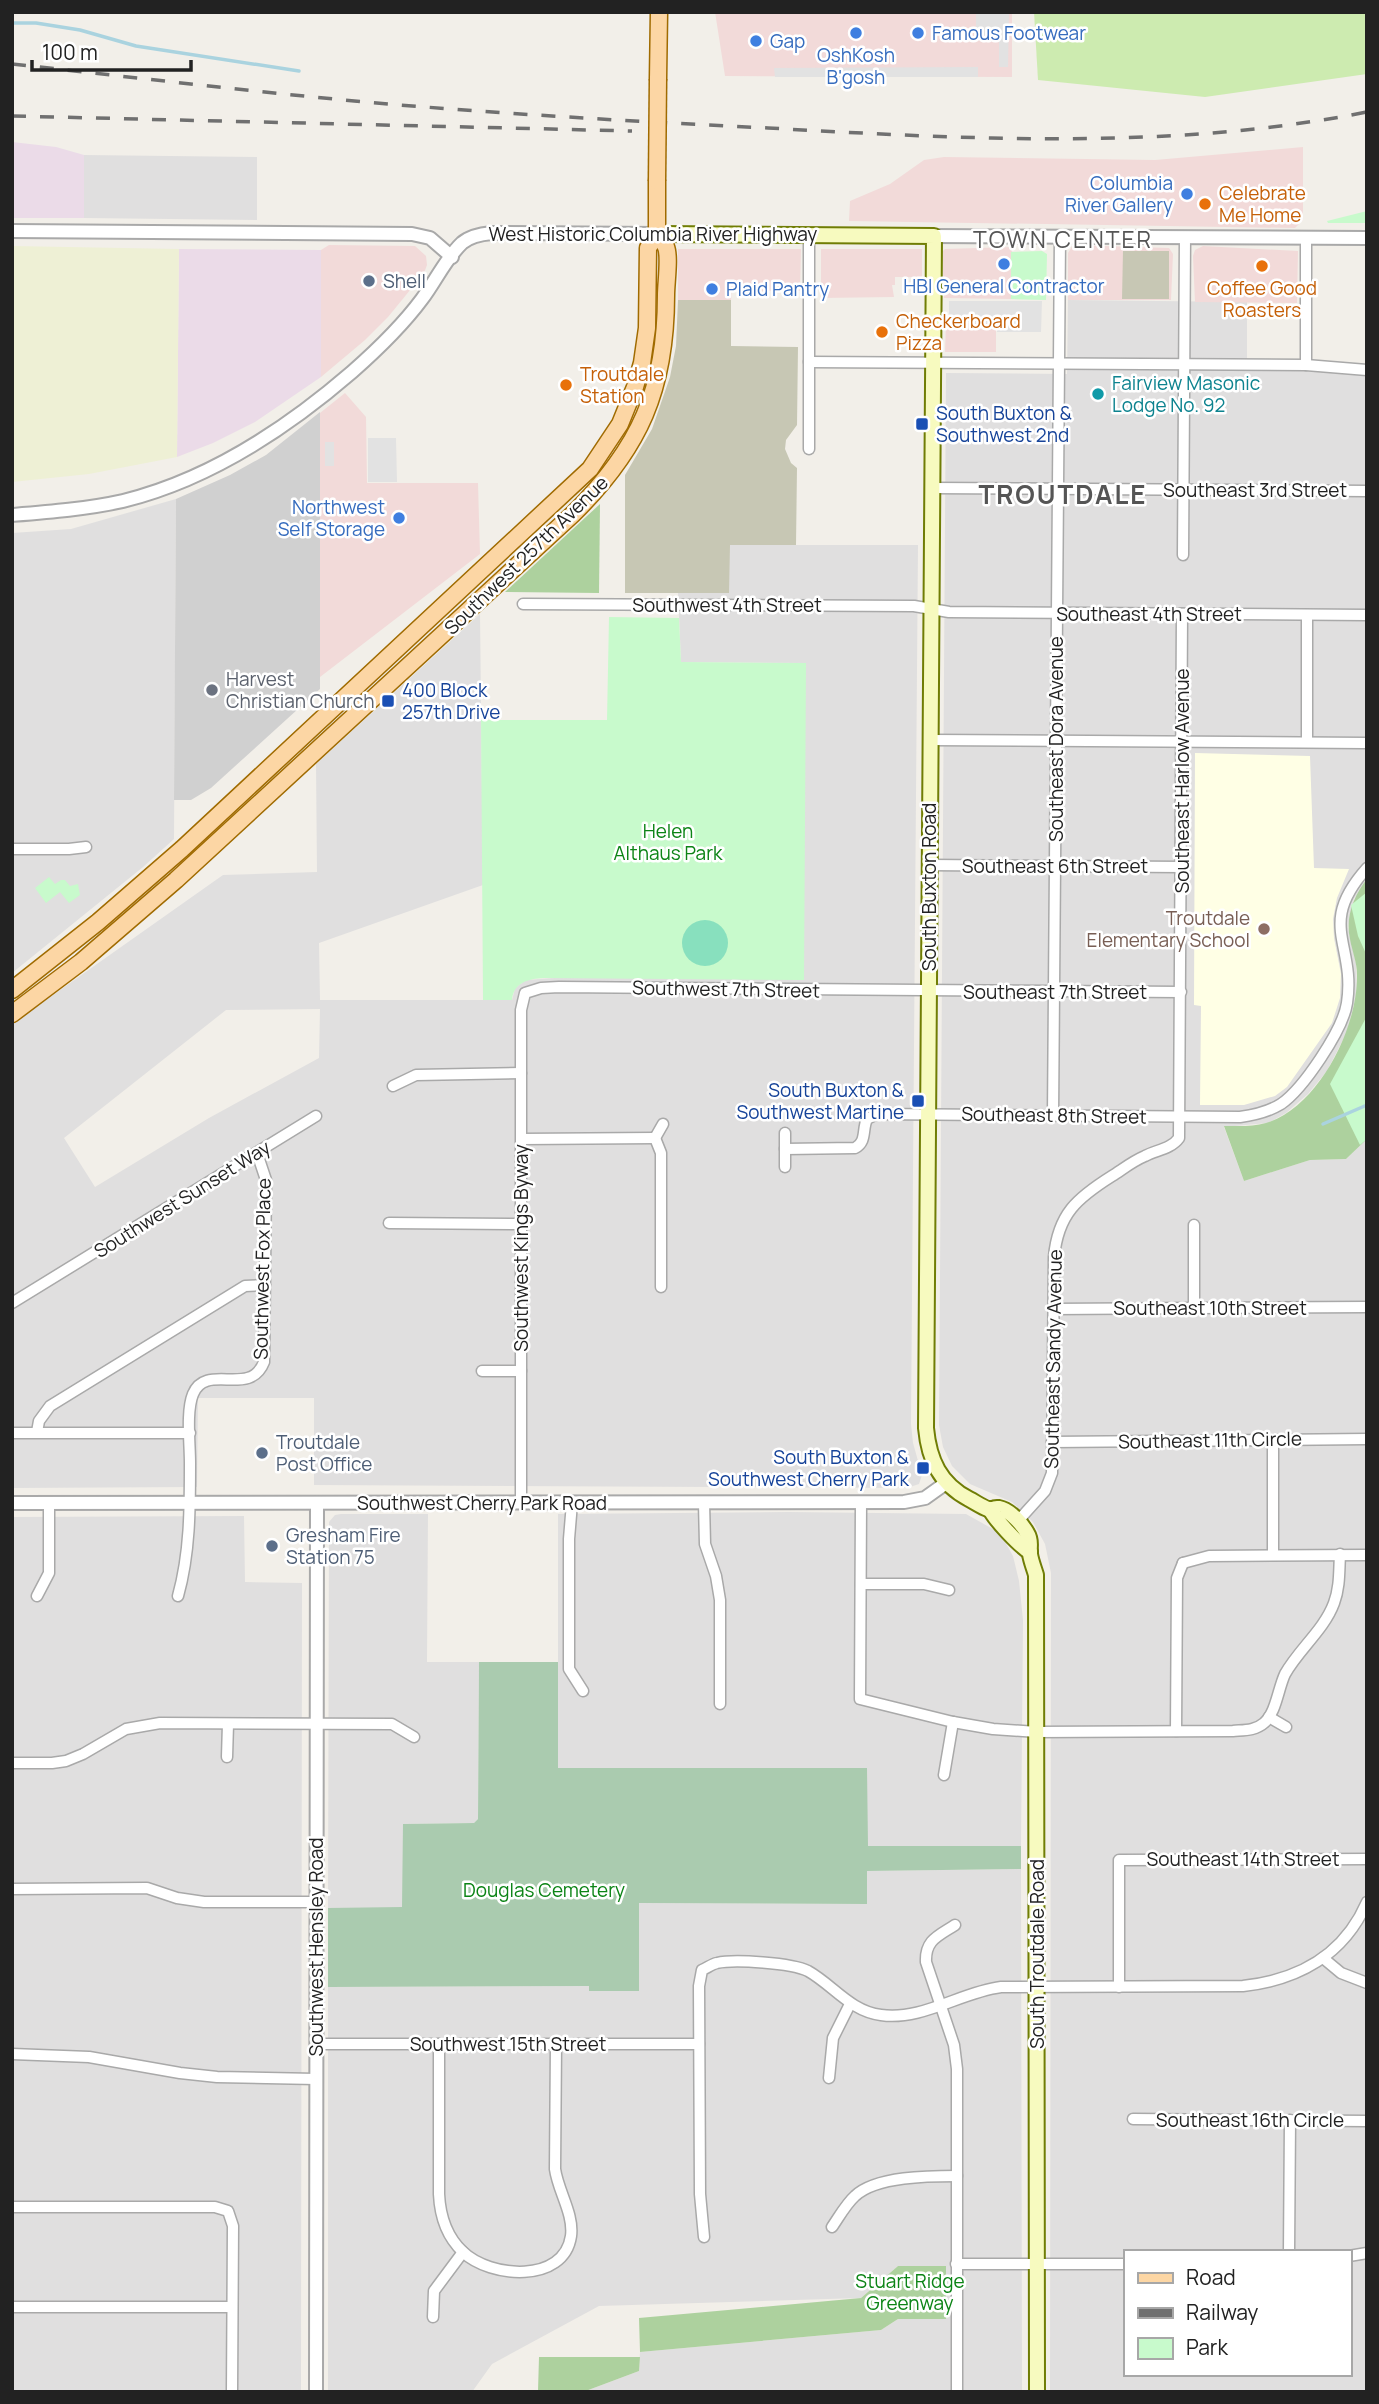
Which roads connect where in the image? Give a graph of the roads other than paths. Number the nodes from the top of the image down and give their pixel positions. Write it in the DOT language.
graph roads {
  1 [pos="659,12"];
  2 [pos="12,231"];
  3 [pos="657,234"];
  4 [pos="809,235"];
  5 [pos="934,236"];
  6 [pos="1060,236"];
  7 [pos="1185,237"];
  8 [pos="1306,238"];
  9 [pos="1367,238"];
  10 [pos="452,257"];
  11 [pos="809,362"];
  12 [pos="933,363"];
  13 [pos="1059,363"];
  14 [pos="1184,364"];
  15 [pos="1306,365"];
  16 [pos="1367,370"];
  17 [pos="808,449"];
  18 [pos="932,488"];
  19 [pos="1058,489"];
  20 [pos="1183,491"];
  21 [pos="1367,491"];
  22 [pos="12,515"];
  23 [pos="1183,555"];
  24 [pos="523,604"];
  25 [pos="932,609"];
  26 [pos="1057,613"];
  27 [pos="1182,614"];
  28 [pos="1307,615"];
  29 [pos="1367,615"];
  30 [pos="930,740"];
  31 [pos="1055,740"];
  32 [pos="1182,742"];
  33 [pos="1307,742"];
  34 [pos="1365,743"];
  35 [pos="86,847"];
  36 [pos="12,849"];
  37 [pos="930,865"];
  38 [pos="1055,866"];
  39 [pos="1181,867"];
  40 [pos="1367,868"];
  41 [pos="12,990"];
  42 [pos="929,992"];
  43 [pos="1055,992"];
  44 [pos="1181,992"];
  45 [pos="525,993"];
  46 [pos="12,1014"];
  47 [pos="521,1073"];
  48 [pos="393,1086"];
  49 [pos="928,1114"];
  50 [pos="1053,1115"];
  51 [pos="316,1116"];
  52 [pos="1180,1116"];
  53 [pos="663,1124"];
  54 [pos="785,1133"];
  55 [pos="655,1138"];
  56 [pos="522,1139"];
  57 [pos="785,1149"];
  58 [pos="257,1153"];
  59 [pos="785,1167"];
  60 [pos="389,1223"];
  61 [pos="521,1224"];
  62 [pos="1194,1225"];
  63 [pos="265,1285"];
  64 [pos="661,1287"];
  65 [pos="12,1303"];
  66 [pos="1194,1307"];
  67 [pos="1367,1307"];
  68 [pos="1054,1309"];
  69 [pos="482,1371"];
  70 [pos="521,1371"];
  71 [pos="37,1432"];
  72 [pos="12,1433"];
  73 [pos="190,1433"];
  74 [pos="1367,1439"];
  75 [pos="1273,1440"];
  76 [pos="1052,1441"];
  77 [pos="946,1483"];
  78 [pos="190,1502"];
  79 [pos="521,1502"];
  80 [pos="861,1502"];
  81 [pos="12,1503"];
  82 [pos="49,1503"];
  83 [pos="317,1503"];
  84 [pos="572,1503"];
  85 [pos="704,1503"];
  86 [pos="990,1509"];
  87 [pos="1018,1521"];
  88 [pos="1030,1552"];
  89 [pos="1273,1555"];
  90 [pos="1340,1555"];
  91 [pos="1367,1555"];
  92 [pos="861,1584"];
  93 [pos="949,1590"];
  94 [pos="37,1596"];
  95 [pos="178,1596"];
  96 [pos="583,1691"];
  97 [pos="720,1704"];
  98 [pos="1269,1717"];
  99 [pos="954,1722"];
  100 [pos="228,1724"];
  101 [pos="317,1724"];
  102 [pos="1286,1727"];
  103 [pos="1176,1731"];
  104 [pos="1037,1732"];
  105 [pos="414,1737"];
  106 [pos="227,1757"];
  107 [pos="12,1763"];
  108 [pos="944,1775"];
  109 [pos="1367,1859"];
  110 [pos="12,1889"];
  111 [pos="316,1902"];
  112 [pos="1367,1902"];
  113 [pos="955,1925"];
  114 [pos="1323,1958"];
  115 [pos="1367,1983"];
  116 [pos="1037,1987"];
  117 [pos="1119,1987"];
  118 [pos="850,2004"];
  119 [pos="940,2005"];
  120 [pos="316,2044"];
  121 [pos="439,2044"];
  122 [pos="556,2044"];
  123 [pos="699,2044"];
  124 [pos="12,2054"];
  125 [pos="828,2078"];
  126 [pos="316,2079"];
  127 [pos="1133,2119"];
  128 [pos="1290,2120"];
  129 [pos="1367,2121"];
  130 [pos="957,2176"];
  131 [pos="12,2207"];
  132 [pos="832,2227"];
  133 [pos="704,2237"];
  134 [pos="1289,2250"];
  135 [pos="463,2252"];
  136 [pos="957,2264"];
  137 [pos="1037,2264"];
  138 [pos="1124,2264"];
  139 [pos="12,2307"];
  140 [pos="232,2307"];
  141 [pos="433,2317"];
  142 [pos="232,2392"];
  143 [pos="316,2392"];
  144 [pos="957,2392"];
  145 [pos="1037,2392"];
  1 -- 3 [label="main road, bridge"];
  2 -- 10 [label="street"];
  3 -- 4 [label="main road, West Historic Columbia River Highway"];
  3 -- 10 [label="street, West Historic Columbia River Highway"];
  3 -- 41 [label="main road, Southwest 257th Avenue"];
  3 -- 46 [label="main road, Southwest 257th Avenue"];
  4 -- 5 [label="main road, West Historic Columbia River Highway"];
  4 -- 11 [label="street"];
  5 -- 6 [label="street"];
  5 -- 12 [label="main road, South Buxton Road"];
  6 -- 7 [label="street"];
  6 -- 13 [label="street, Southeast Dora Avenue"];
  7 -- 8 [label="street"];
  7 -- 14 [label="street"];
  8 -- 9 [label="street"];
  8 -- 15 [label="street"];
  10 -- 22 [label="street, West Historic Columbia River Highway"];
  11 -- 12 [label="street"];
  11 -- 17 [label="street"];
  12 -- 13 [label="street"];
  12 -- 18 [label="main road, South Buxton Road"];
  13 -- 14 [label="street"];
  13 -- 19 [label="street, Southeast Dora Avenue"];
  14 -- 15 [label="street"];
  14 -- 20 [label="street"];
  15 -- 16 [label="street"];
  18 -- 19 [label="street, Southeast 3rd Street"];
  18 -- 25 [label="main road, South Buxton Road"];
  19 -- 20 [label="street, Southeast 3rd Street"];
  19 -- 26 [label="street, Southeast Dora Avenue"];
  20 -- 21 [label="street, Southeast 3rd Street"];
  20 -- 23 [label="street"];
  24 -- 25 [label="street, Southwest 4th Street"];
  25 -- 26 [label="street, Southeast 4th Street"];
  25 -- 30 [label="main road, South Buxton Road"];
  26 -- 27 [label="street, Southeast 4th Street"];
  26 -- 31 [label="street, Southeast Dora Avenue"];
  27 -- 28 [label="street, Southeast 4th Street"];
  27 -- 32 [label="street, Southeast Harlow Avenue"];
  28 -- 29 [label="street, Southeast 4th Street"];
  28 -- 33 [label="street"];
  30 -- 31 [label="street"];
  30 -- 37 [label="main road, South Buxton Road"];
  31 -- 32 [label="street"];
  31 -- 38 [label="street, Southeast Dora Avenue"];
  32 -- 33 [label="street"];
  32 -- 39 [label="street, Southeast Harlow Avenue"];
  33 -- 34 [label="street"];
  35 -- 36 [label="street"];
  37 -- 38 [label="street, Southeast 6th Street"];
  37 -- 42 [label="main road, South Buxton Road"];
  38 -- 39 [label="street, Southeast 6th Street"];
  38 -- 43 [label="street, Southeast Dora Avenue"];
  39 -- 44 [label="street, Southeast Harlow Avenue"];
  40 -- 52 [label="street"];
  42 -- 43 [label="street, Southeast 7th Street"];
  42 -- 45 [label="street, Southwest 7th Street"];
  42 -- 49 [label="main road, South Buxton Road"];
  43 -- 44 [label="street, Southeast 7th Street"];
  43 -- 50 [label="street, Southeast Dora Avenue"];
  44 -- 52 [label="street, Southeast Harlow Avenue"];
  45 -- 47 [label="street, Southwest Kings Byway"];
  47 -- 48 [label="street"];
  47 -- 56 [label="street, Southwest Kings Byway"];
  49 -- 50 [label="street, Southeast 8th Street"];
  49 -- 57 [label="street, Southeast 8th Street"];
  49 -- 77 [label="main road, South Buxton Road"];
  50 -- 52 [label="street, Southeast 8th Street"];
  51 -- 58 [label="street, Southwest Sunset Way"];
  52 -- 68 [label="street, Southeast Sandy Avenue"];
  53 -- 55 [label="street"];
  54 -- 57 [label="street"];
  55 -- 56 [label="street"];
  55 -- 64 [label="street"];
  56 -- 61 [label="street, Southwest Kings Byway"];
  57 -- 59 [label="street"];
  58 -- 63 [label="street, Southwest Fox Place"];
  58 -- 65 [label="street, Southwest Sunset Way"];
  60 -- 61 [label="street"];
  61 -- 70 [label="street, Southwest Kings Byway"];
  62 -- 66 [label="street"];
  63 -- 71 [label="street"];
  63 -- 73 [label="street, Southwest Fox Place"];
  66 -- 67 [label="street, Southeast 10th Street"];
  66 -- 68 [label="street, Southeast 10th Street"];
  68 -- 76 [label="street, Southeast Sandy Avenue"];
  69 -- 70 [label="street"];
  70 -- 79 [label="street, Southwest Kings Byway"];
  71 -- 72 [label="street"];
  71 -- 73 [label="street"];
  73 -- 78 [label="street, Southwest Fox Place"];
  74 -- 75 [label="street, Southeast 11th Circle"];
  75 -- 76 [label="street, Southeast 11th Circle"];
  75 -- 89 [label="street"];
  76 -- 87 [label="street, Southeast Sandy Avenue"];
  77 -- 80 [label="street, Southwest Cherry Park Road"];
  77 -- 86 [label="main road, South Buxton Road"];
  78 -- 82 [label="street, Southwest Cherry Park Road"];
  78 -- 83 [label="street, Southwest Cherry Park Road"];
  78 -- 95 [label="street, Southwest Fox Place"];
  79 -- 83 [label="street, Southwest Cherry Park Road"];
  79 -- 84 [label="street, Southwest Cherry Park Road"];
  80 -- 85 [label="street, Southwest Cherry Park Road"];
  80 -- 92 [label="street"];
  81 -- 82 [label="street, Southwest Cherry Park Road"];
  82 -- 94 [label="street"];
  83 -- 101 [label="street, Southwest Hensley Road"];
  84 -- 85 [label="street, Southwest Cherry Park Road"];
  84 -- 96 [label="street"];
  85 -- 97 [label="street"];
  86 -- 87 [label="main road, South Buxton Road"];
  86 -- 88 [label="main road, South Buxton Road"];
  87 -- 88 [label="main road, South Troutdale Road"];
  88 -- 104 [label="main road, South Troutdale Road"];
  89 -- 90 [label="street"];
  89 -- 103 [label="street"];
  90 -- 91 [label="street"];
  90 -- 98 [label="street"];
  92 -- 93 [label="street"];
  92 -- 99 [label="street"];
  98 -- 102 [label="street"];
  98 -- 103 [label="street"];
  99 -- 104 [label="street"];
  99 -- 108 [label="street"];
  100 -- 101 [label="street"];
  100 -- 106 [label="street"];
  100 -- 107 [label="street"];
  101 -- 105 [label="street"];
  101 -- 111 [label="street, Southwest Hensley Road"];
  103 -- 104 [label="street"];
  104 -- 116 [label="main road, South Troutdale Road"];
  109 -- 117 [label="street, Southeast 14th Street"];
  110 -- 111 [label="street"];
  111 -- 120 [label="street, Southwest Hensley Road"];
  112 -- 114 [label="street"];
  113 -- 119 [label="street"];
  114 -- 115 [label="street"];
  114 -- 117 [label="street"];
  116 -- 117 [label="street"];
  116 -- 119 [label="street"];
  116 -- 137 [label="main road, South Troutdale Road"];
  118 -- 119 [label="street"];
  118 -- 123 [label="street"];
  118 -- 125 [label="street"];
  119 -- 130 [label="street"];
  120 -- 121 [label="street, Southwest 15th Street"];
  120 -- 126 [label="street, Southwest Hensley Road"];
  121 -- 122 [label="street, Southwest 15th Street"];
  121 -- 135 [label="street"];
  122 -- 123 [label="street, Southwest 15th Street"];
  122 -- 135 [label="street"];
  123 -- 133 [label="street"];
  124 -- 126 [label="street"];
  126 -- 143 [label="street, Southwest Hensley Road"];
  127 -- 128 [label="street, Southeast 16th Circle"];
  128 -- 129 [label="street, Southeast 16th Circle"];
  128 -- 134 [label="street"];
  130 -- 132 [label="street"];
  130 -- 136 [label="street"];
  131 -- 140 [label="street"];
  135 -- 141 [label="street"];
  136 -- 137 [label="street"];
  136 -- 144 [label="street"];
  137 -- 138 [label="street"];
  137 -- 145 [label="main road, South Troutdale Road"];
  139 -- 140 [label="street"];
  140 -- 142 [label="street"];
}
